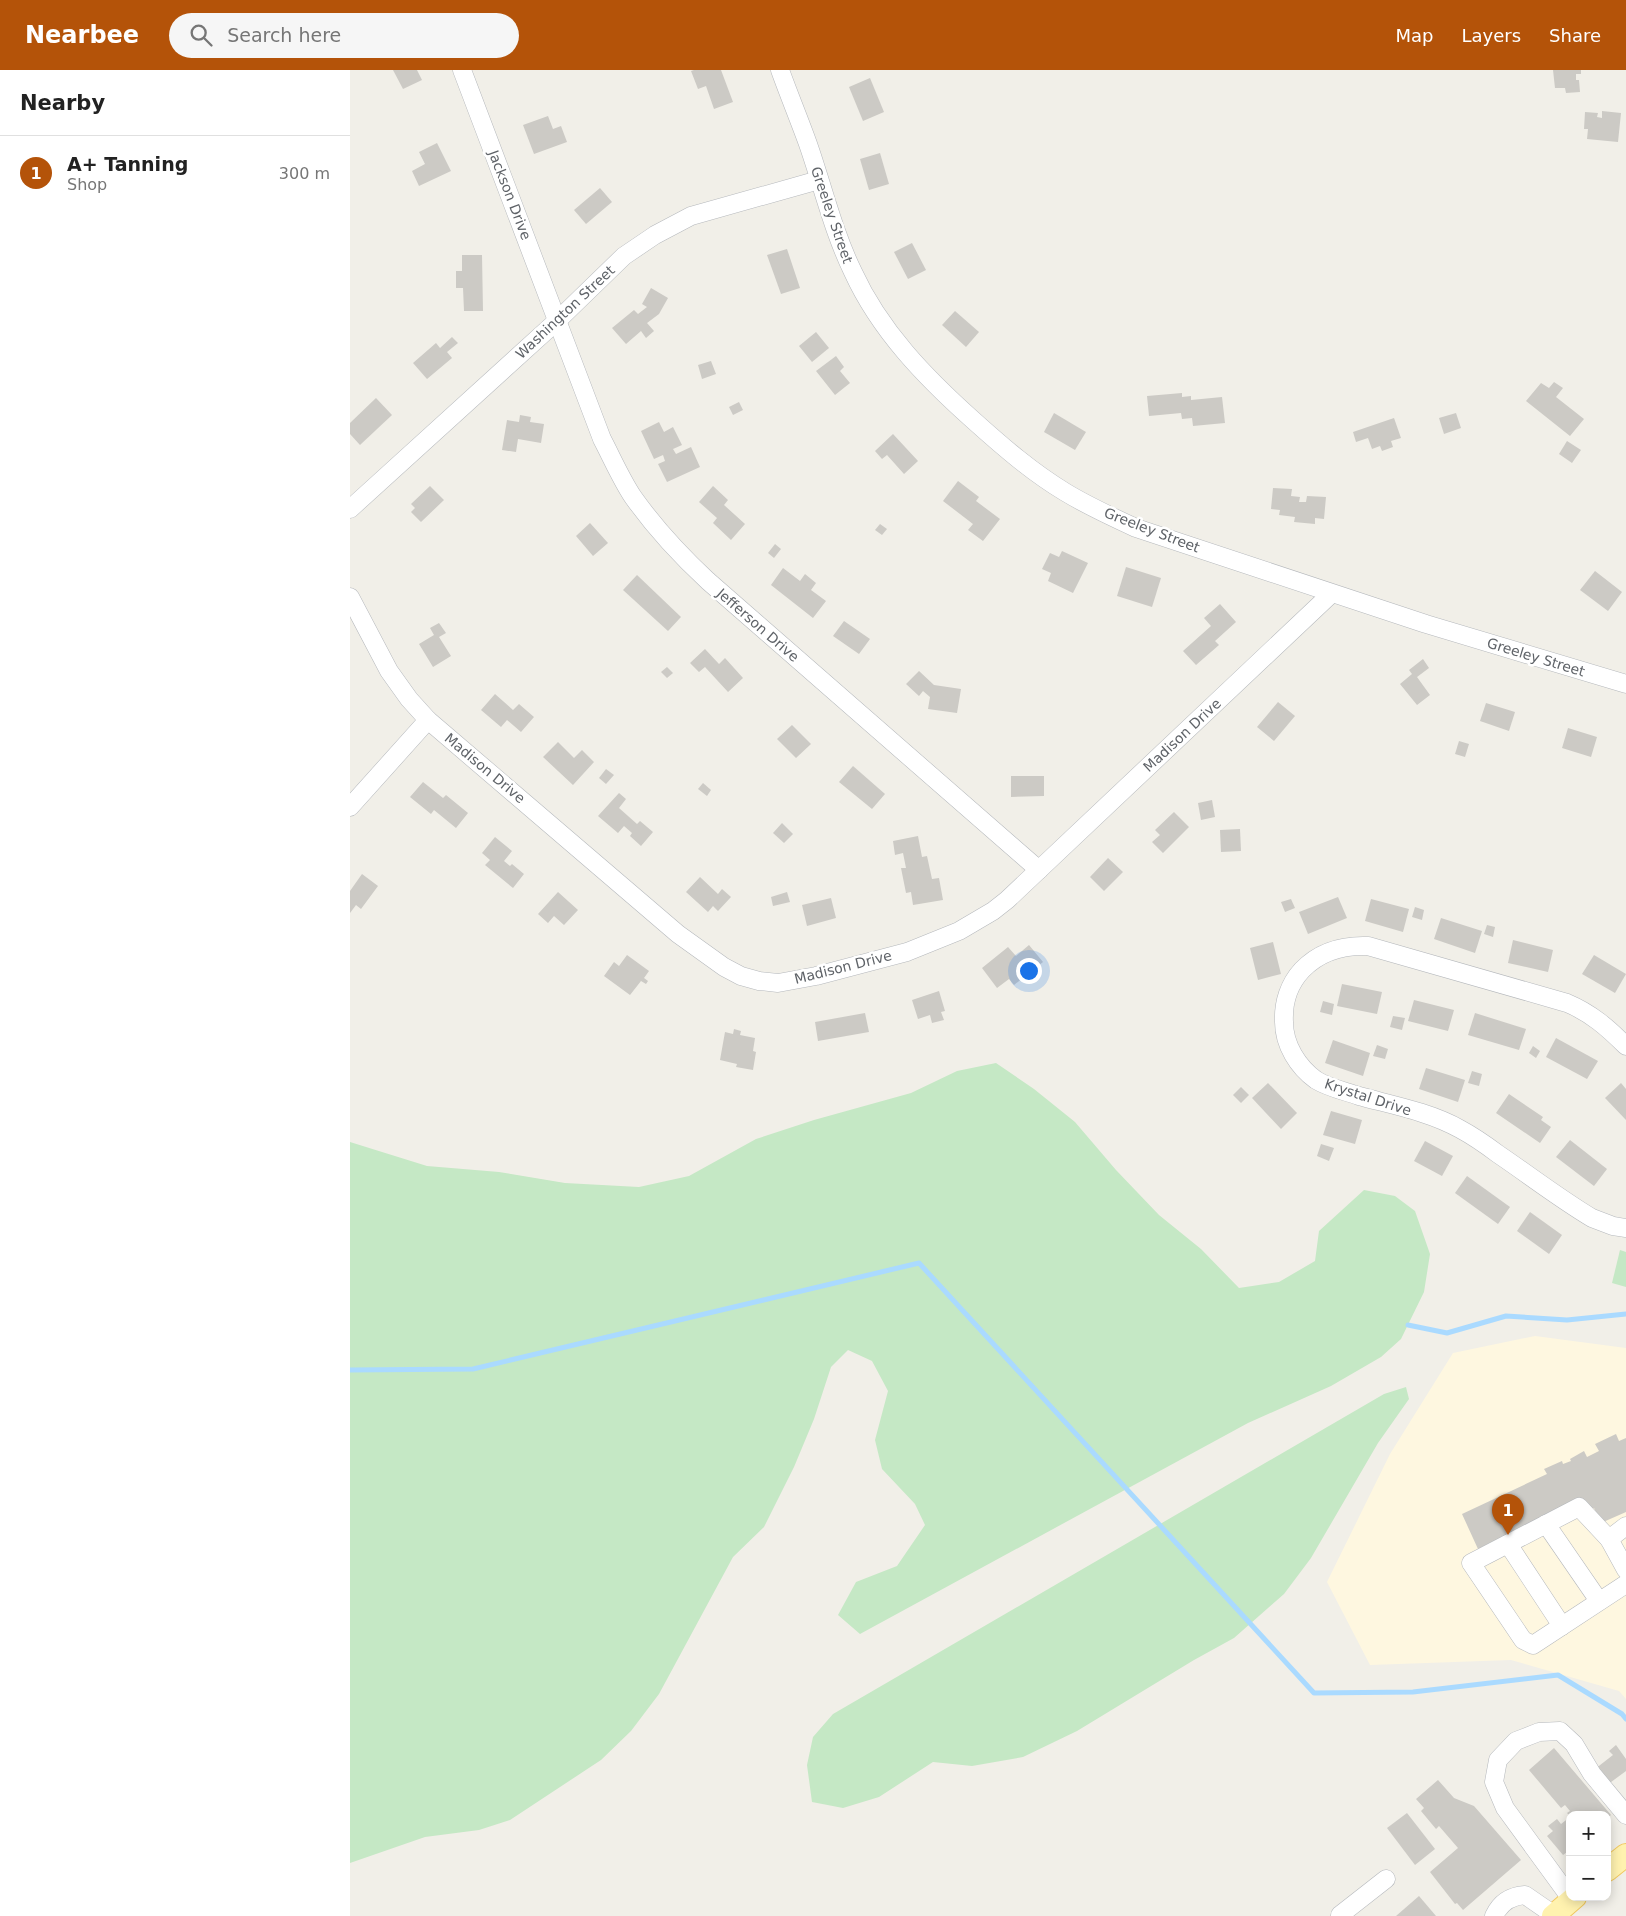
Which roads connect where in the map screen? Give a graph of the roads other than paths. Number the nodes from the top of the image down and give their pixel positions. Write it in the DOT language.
graph roads {
  1 [pos="462,70"];
  2 [pos="780,70"];
  3 [pos="819,180"];
  4 [pos="558,320"];
  5 [pos="350,510"];
  6 [pos="1332,594"];
  7 [pos="350,597"];
  8 [pos="1626,684"];
  9 [pos="428,720"];
  10 [pos="350,807"];
  11 [pos="1039,870"];
  12 [pos="1626,1046"];
  13 [pos="1626,1228"];
  14 [pos="1546,1524"];
  15 [pos="1626,1526"];
  16 [pos="1609,1538"];
  17 [pos="1508,1544"];
  18 [pos="1626,1570"];
  19 [pos="1626,1584"];
  20 [pos="1599,1602"];
  21 [pos="1562,1626"];
  22 [pos="1626,1815"];
  23 [pos="1626,1855"];
  24 [pos="1611,1867"];
  25 [pos="1386,1880"];
  26 [pos="1566,1889"];
  27 [pos="1571,1901"];
  28 [pos="1341,1916"];
  29 [pos="1494,1916"];
  30 [pos="1553,1916"];
  1 -- 4 [label="street, Jackson Drive"];
  2 -- 3 [label="street, Greeley Street"];
  3 -- 4 [label="street, Washington Street"];
  3 -- 6 [label="street, Greeley Street"];
  4 -- 5 [label="street, Washington Street"];
  4 -- 11 [label="street, Jefferson Drive"];
  6 -- 8 [label="street, Greeley Street"];
  6 -- 11 [label="street, Madison Drive"];
  7 -- 9 [label="street, Madison Drive"];
  9 -- 10 [label="street"];
  9 -- 11 [label="street, Madison Drive"];
  12 -- 13 [label="street, Krystal Drive"];
  14 -- 16 [label="street"];
  14 -- 17 [label="street"];
  14 -- 20 [label="street"];
  15 -- 16 [label="street"];
  16 -- 18 [label="street"];
  17 -- 21 [label="street"];
  17 -- 21 [label="street"];
  19 -- 20 [label="street"];
  20 -- 21 [label="street"];
  22 -- 26 [label="street"];
  23 -- 24 [label="main road"];
  25 -- 28 [label="street"];
  27 -- 30 [label="main road"];
  29 -- 30 [label="street"];
}
